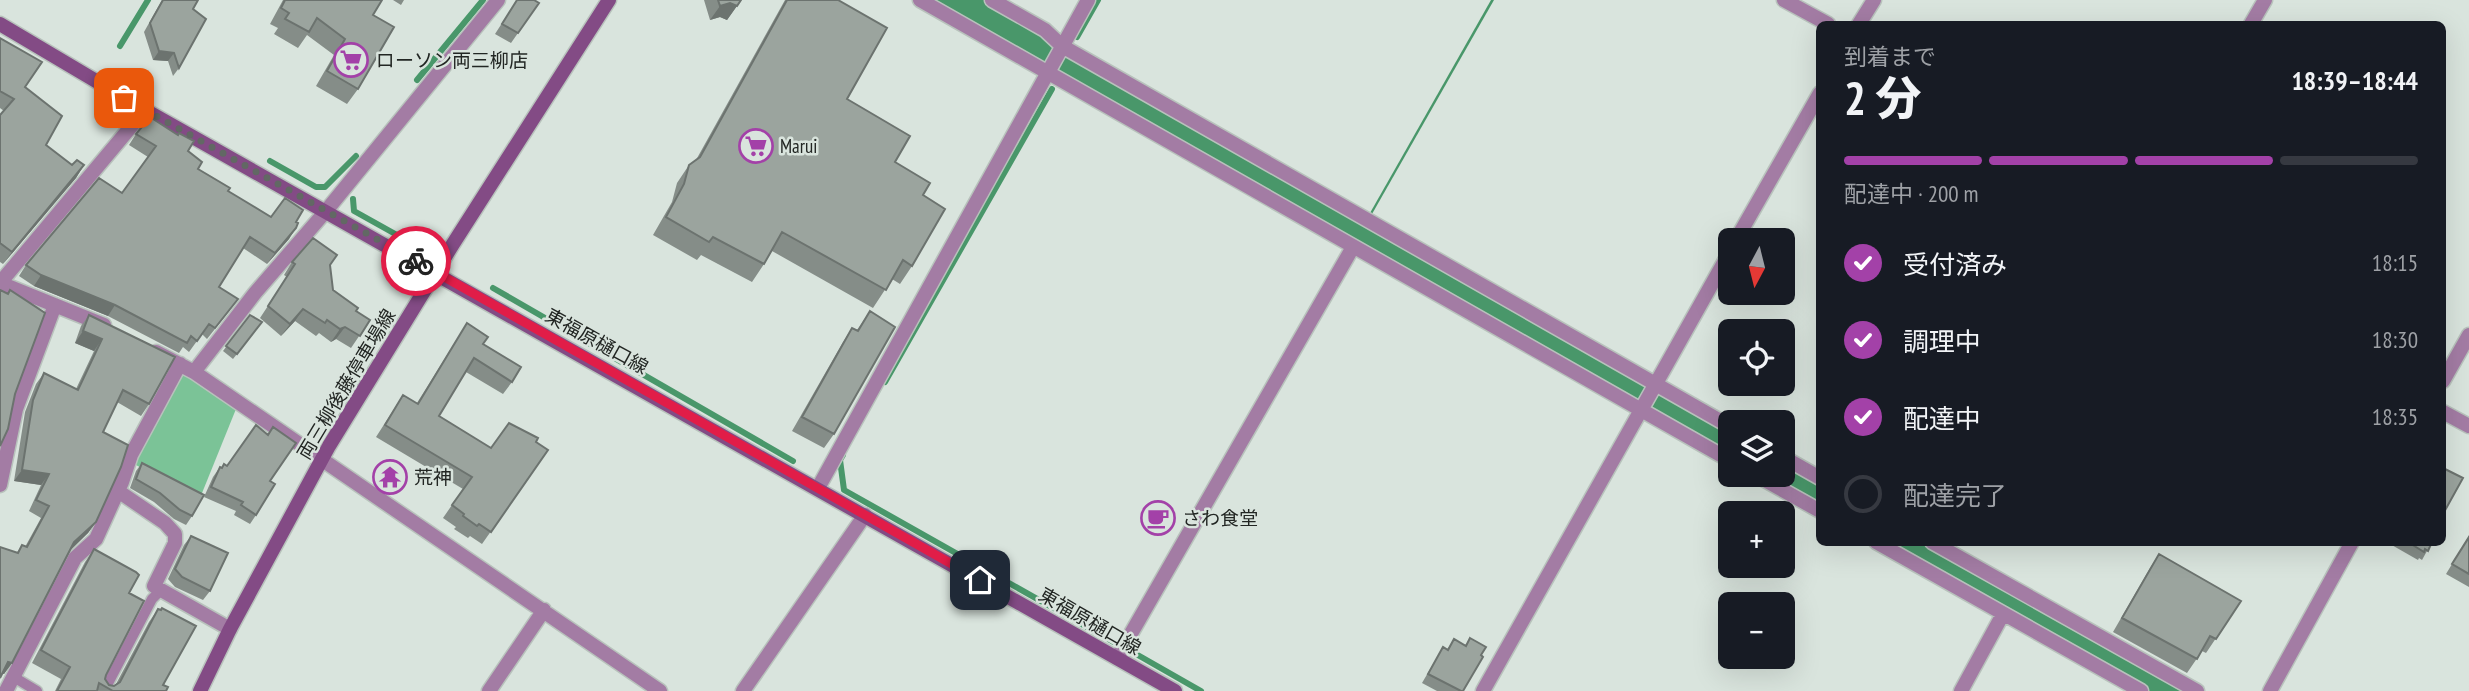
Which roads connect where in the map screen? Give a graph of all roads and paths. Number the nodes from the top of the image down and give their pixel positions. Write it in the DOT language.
graph roads {
  1 [pos="498,0"];
  2 [pos="609,0"];
  3 [pos="920,0"];
  4 [pos="992,0"];
  5 [pos="1088,0"];
  6 [pos="1784,0"];
  7 [pos="1874,0"];
  8 [pos="2265,0"];
  9 [pos="1822,21"];
  10 [pos="1861,21"];
  11 [pos="2253,21"];
  12 [pos="0,24"];
  13 [pos="1062,46"];
  14 [pos="1047,72"];
  15 [pos="1816,100"];
  16 [pos="145,110"];
  17 [pos="326,211"];
  18 [pos="1743,228"];
  19 [pos="1353,247"];
  20 [pos="437,273"];
  21 [pos="1718,273"];
  22 [pos="0,283"];
  23 [pos="55,306"];
  24 [pos="115,331"];
  25 [pos="2469,335"];
  26 [pos="148,347"];
  27 [pos="180,364"];
  28 [pos="194,372"];
  29 [pos="2446,375"];
  30 [pos="1655,384"];
  31 [pos="1641,409"];
  32 [pos="2446,414"];
  33 [pos="1718,420"];
  34 [pos="2469,426"];
  35 [pos="1718,453"];
  36 [pos="321,460"];
  37 [pos="1795,464"];
  38 [pos="1816,476"];
  39 [pos="0,485"];
  40 [pos="1777,487"];
  41 [pos="818,488"];
  42 [pos="118,491"];
  43 [pos="1816,509"];
  44 [pos="865,515"];
  45 [pos="1883,546"];
  46 [pos="1939,546"];
  47 [pos="2351,546"];
  48 [pos="161,590"];
  49 [pos="544,610"];
  50 [pos="2003,614"];
  51 [pos="230,629"];
  52 [pos="1117,658"];
  53 [pos="12,676"];
  54 [pos="640,685"];
  55 [pos="6,691"];
  56 [pos="37,691"];
  57 [pos="104,691"];
  58 [pos="200,691"];
  59 [pos="489,691"];
  60 [pos="660,691"];
  61 [pos="743,691"];
  62 [pos="1175,691"];
  63 [pos="1483,691"];
  64 [pos="1961,691"];
  65 [pos="2141,691"];
  66 [pos="2197,691"];
  67 [pos="2270,691"];
  1 -- 17 [label="street"];
  2 -- 20 [label="main road, 両三柳後藤停車場線"];
  3 -- 14 [label="street"];
  4 -- 13 [label="street"];
  5 -- 13 [label="street"];
  6 -- 9 [label="street"];
  7 -- 10 [label="street"];
  8 -- 11 [label="street"];
  12 -- 16 [label="main road, 東福原樋口線"];
  13 -- 14 [label="street"];
  13 -- 30 [label="street"];
  14 -- 19 [label="street"];
  14 -- 41 [label="street"];
  15 -- 18 [label="street"];
  16 -- 17 [label="main road, 東福原樋口線"];
  16 -- 22 [label="street"];
  17 -- 20 [label="main road, 東福原樋口線"];
  17 -- 28 [label="street"];
  19 -- 31 [label="street"];
  19 -- 52 [label="street"];
  20 -- 36 [label="main road, 両三柳後藤停車場線"];
  20 -- 41 [label="main road, 東福原樋口線"];
  21 -- 30 [label="street"];
  22 -- 23 [label="street"];
  23 -- 24 [label="street"];
  23 -- 39 [label="street"];
  25 -- 29 [label="street"];
  26 -- 27 [label="street"];
  27 -- 28 [label="street"];
  27 -- 42 [label="street"];
  28 -- 36 [label="street"];
  30 -- 31 [label="street"];
  30 -- 33 [label="street"];
  31 -- 35 [label="street"];
  31 -- 63 [label="street"];
  32 -- 34 [label="street"];
  36 -- 49 [label="street"];
  36 -- 51 [label="main road, 両三柳後藤停車場線"];
  37 -- 38 [label="street"];
  40 -- 43 [label="street"];
  41 -- 44 [label="main road, 東福原樋口線"];
  42 -- 48 [label="street"];
  42 -- 53 [label="street"];
  44 -- 52 [label="main road, 東福原樋口線"];
  44 -- 61 [label="street"];
  45 -- 50 [label="street"];
  46 -- 66 [label="street"];
  47 -- 67 [label="street"];
  48 -- 51 [label="street"];
  48 -- 57 [label="lane"];
  49 -- 54 [label="street"];
  49 -- 59 [label="street"];
  50 -- 64 [label="street"];
  50 -- 65 [label="street"];
  51 -- 58 [label="main road, 両三柳後藤停車場線"];
  52 -- 62 [label="main road, 東福原樋口線"];
  53 -- 55 [label="street"];
  53 -- 56 [label="lane"];
  54 -- 60 [label="street"];
}
